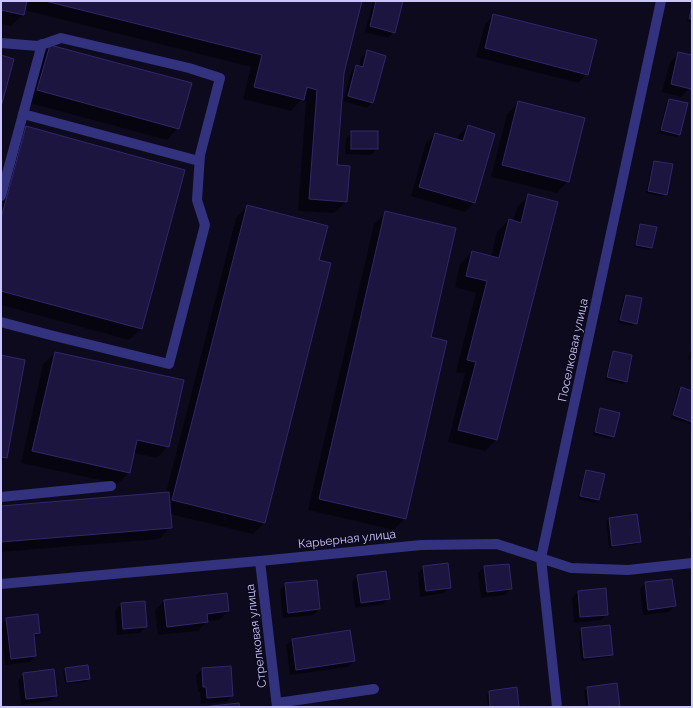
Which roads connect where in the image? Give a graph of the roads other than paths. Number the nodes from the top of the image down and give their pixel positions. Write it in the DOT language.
graph roads {
  1 [pos="661,1"];
  2 [pos="1,43"];
  3 [pos="42,44"];
  4 [pos="23,114"];
  5 [pos="199,161"];
  6 [pos="1,196"];
  7 [pos="1,322"];
  8 [pos="110,486"];
  9 [pos="1,497"];
  10 [pos="541,558"];
  11 [pos="260,561"];
  12 [pos="692,563"];
  13 [pos="1,584"];
  14 [pos="374,689"];
  15 [pos="277,705"];
  16 [pos="557,707"];
  1 -- 10 [label="street, Поселковая улица"];
  2 -- 3 [label="street"];
  3 -- 4 [label="street"];
  3 -- 5 [label="street"];
  4 -- 5 [label="street"];
  4 -- 6 [label="street"];
  5 -- 7 [label="street"];
  8 -- 9 [label="street"];
  10 -- 11 [label="street, Карьерная улица"];
  10 -- 12 [label="street, Карьерная улица"];
  10 -- 16 [label="street, Поселковая улица"];
  11 -- 13 [label="street, Карьерная улица"];
  11 -- 15 [label="street, Стрелковая улица"];
  14 -- 15 [label="street"];
}
